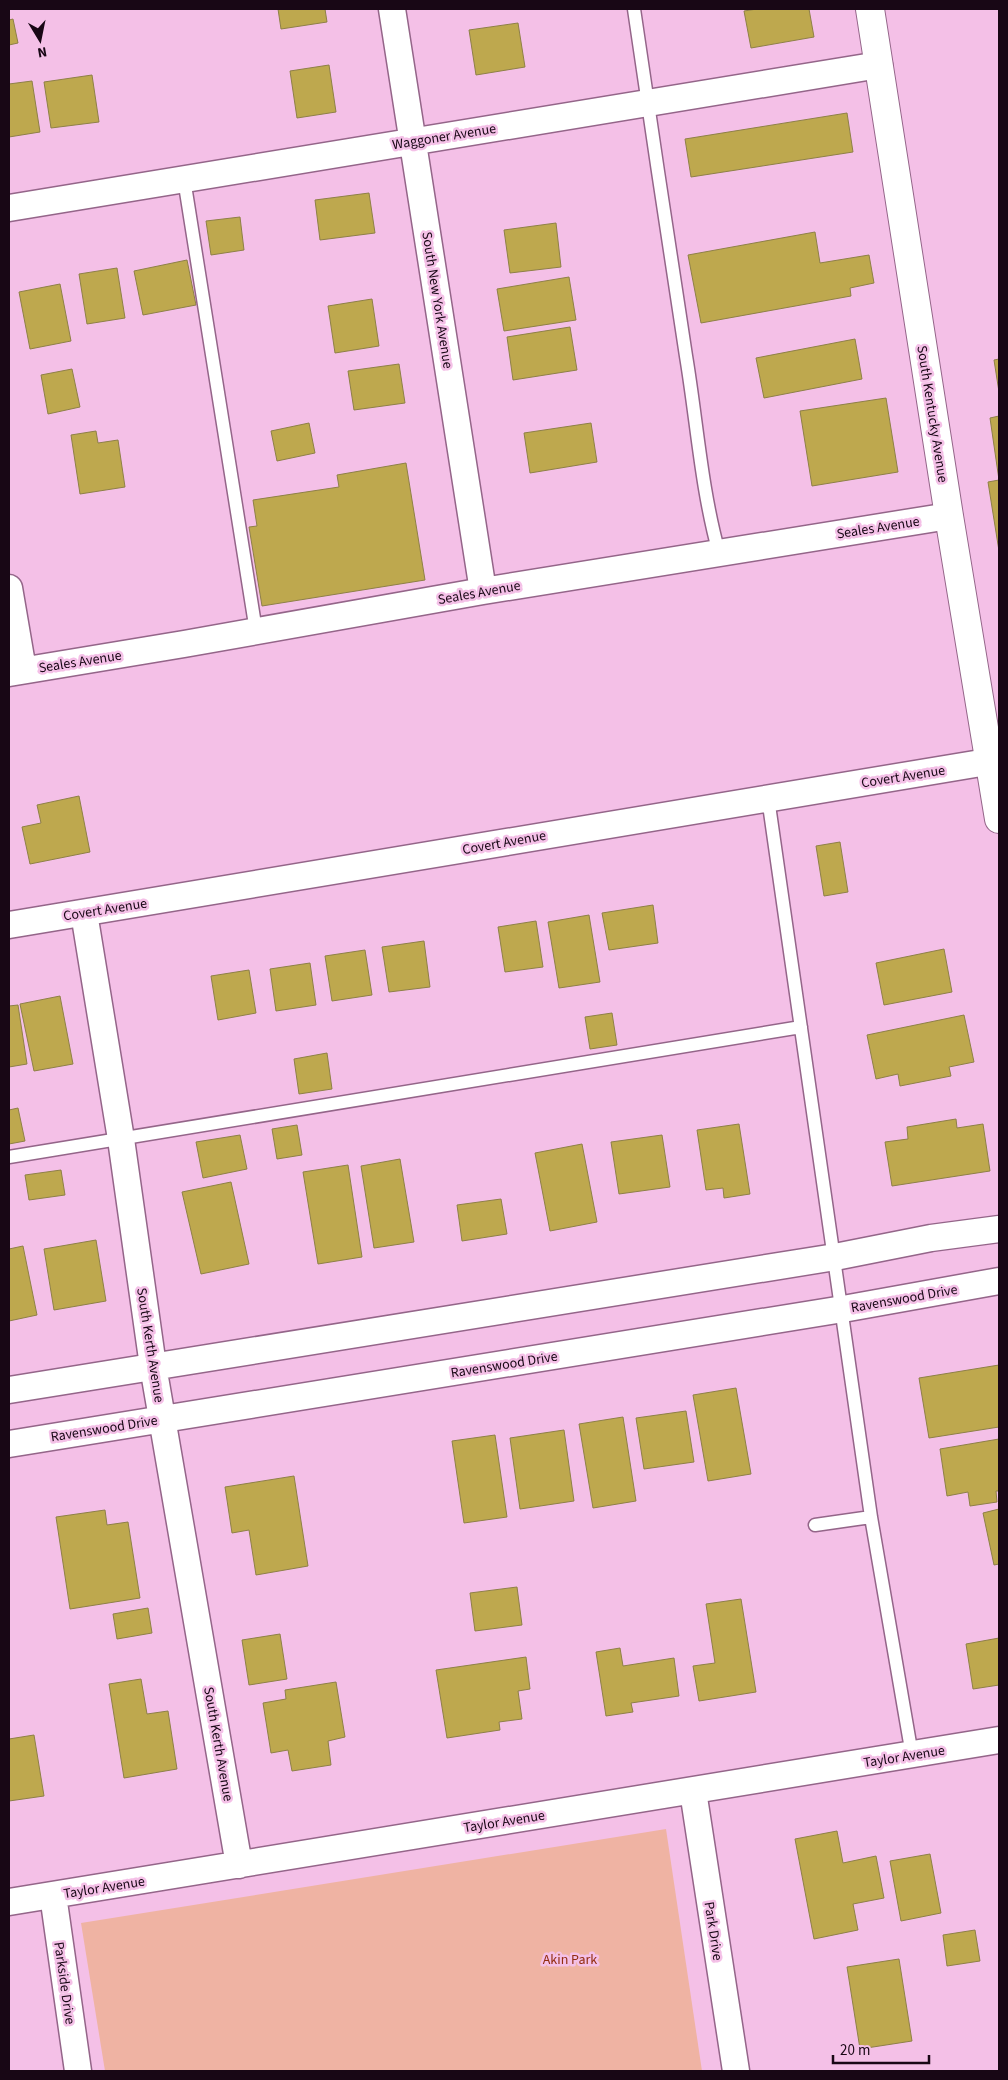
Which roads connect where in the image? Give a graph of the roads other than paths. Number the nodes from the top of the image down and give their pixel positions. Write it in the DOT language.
graph roads {
  1 [pos="392,9"];
  2 [pos="634,9"];
  3 [pos="870,9"];
  4 [pos="879,66"];
  5 [pos="648,102"];
  6 [pos="413,141"];
  7 [pos="184,179"];
  8 [pos="9,208"];
  9 [pos="949,516"];
  10 [pos="719,553"];
  11 [pos="9,588"];
  12 [pos="483,591"];
  13 [pos="256,631"];
  14 [pos="16,671"];
  15 [pos="995,760"];
  16 [pos="768,798"];
  17 [pos="999,819"];
  18 [pos="84,913"];
  19 [pos="9,925"];
  20 [pos="800,1027"];
  21 [pos="121,1139"];
  22 [pos="9,1157"];
  23 [pos="999,1229"];
  24 [pos="835,1257"];
  25 [pos="999,1281"];
  26 [pos="843,1309"];
  27 [pos="153,1366"];
  28 [pos="9,1390"];
  29 [pos="163,1418"];
  30 [pos="9,1444"];
  31 [pos="871,1517"];
  32 [pos="814,1525"];
  33 [pos="999,1740"];
  34 [pos="912,1754"];
  35 [pos="693,1790"];
  36 [pos="239,1864"];
  37 [pos="53,1895"];
  38 [pos="9,1902"];
  39 [pos="78,2071"];
  40 [pos="736,2071"];
  1 -- 6 [label="street, South New York Avenue"];
  2 -- 5 [label="lane"];
  3 -- 4 [label="street, South Kentucky Avenue"];
  4 -- 5 [label="street, Waggoner Avenue"];
  4 -- 9 [label="street, South Kentucky Avenue"];
  5 -- 6 [label="street, Waggoner Avenue"];
  5 -- 10 [label="lane"];
  6 -- 7 [label="street, Waggoner Avenue"];
  6 -- 12 [label="street, South New York Avenue"];
  7 -- 8 [label="street, Waggoner Avenue"];
  7 -- 13 [label="lane"];
  9 -- 10 [label="street, Seales Avenue"];
  9 -- 15 [label="street, South Kentucky Avenue"];
  10 -- 12 [label="street, Seales Avenue"];
  11 -- 14 [label="street"];
  12 -- 13 [label="street, Seales Avenue"];
  13 -- 14 [label="street, Seales Avenue"];
  15 -- 16 [label="street, Covert Avenue"];
  15 -- 17 [label="street, South Kentucky Avenue"];
  16 -- 18 [label="street, Covert Avenue"];
  16 -- 20 [label="lane"];
  18 -- 19 [label="street, Covert Avenue"];
  18 -- 21 [label="street, South Kerth Avenue"];
  20 -- 21 [label="lane"];
  20 -- 24 [label="lane"];
  21 -- 22 [label="lane"];
  21 -- 27 [label="street, South Kerth Avenue"];
  23 -- 24 [label="street"];
  24 -- 26 [label="lane"];
  24 -- 27 [label="street"];
  25 -- 26 [label="street, Ravenswood Drive"];
  26 -- 29 [label="street, Ravenswood Drive"];
  26 -- 31 [label="lane"];
  27 -- 28 [label="street"];
  27 -- 29 [label="street, South Kerth Avenue"];
  29 -- 30 [label="street, Ravenswood Drive"];
  29 -- 36 [label="street, South Kerth Avenue"];
  31 -- 32 [label="lane"];
  31 -- 34 [label="lane"];
  33 -- 34 [label="street, Taylor Avenue"];
  34 -- 35 [label="street, Taylor Avenue"];
  35 -- 36 [label="street, Taylor Avenue"];
  35 -- 40 [label="street, Park Drive"];
  36 -- 37 [label="street, Taylor Avenue"];
  37 -- 38 [label="street, Taylor Avenue"];
  37 -- 39 [label="street, Parkside Drive"];
}
